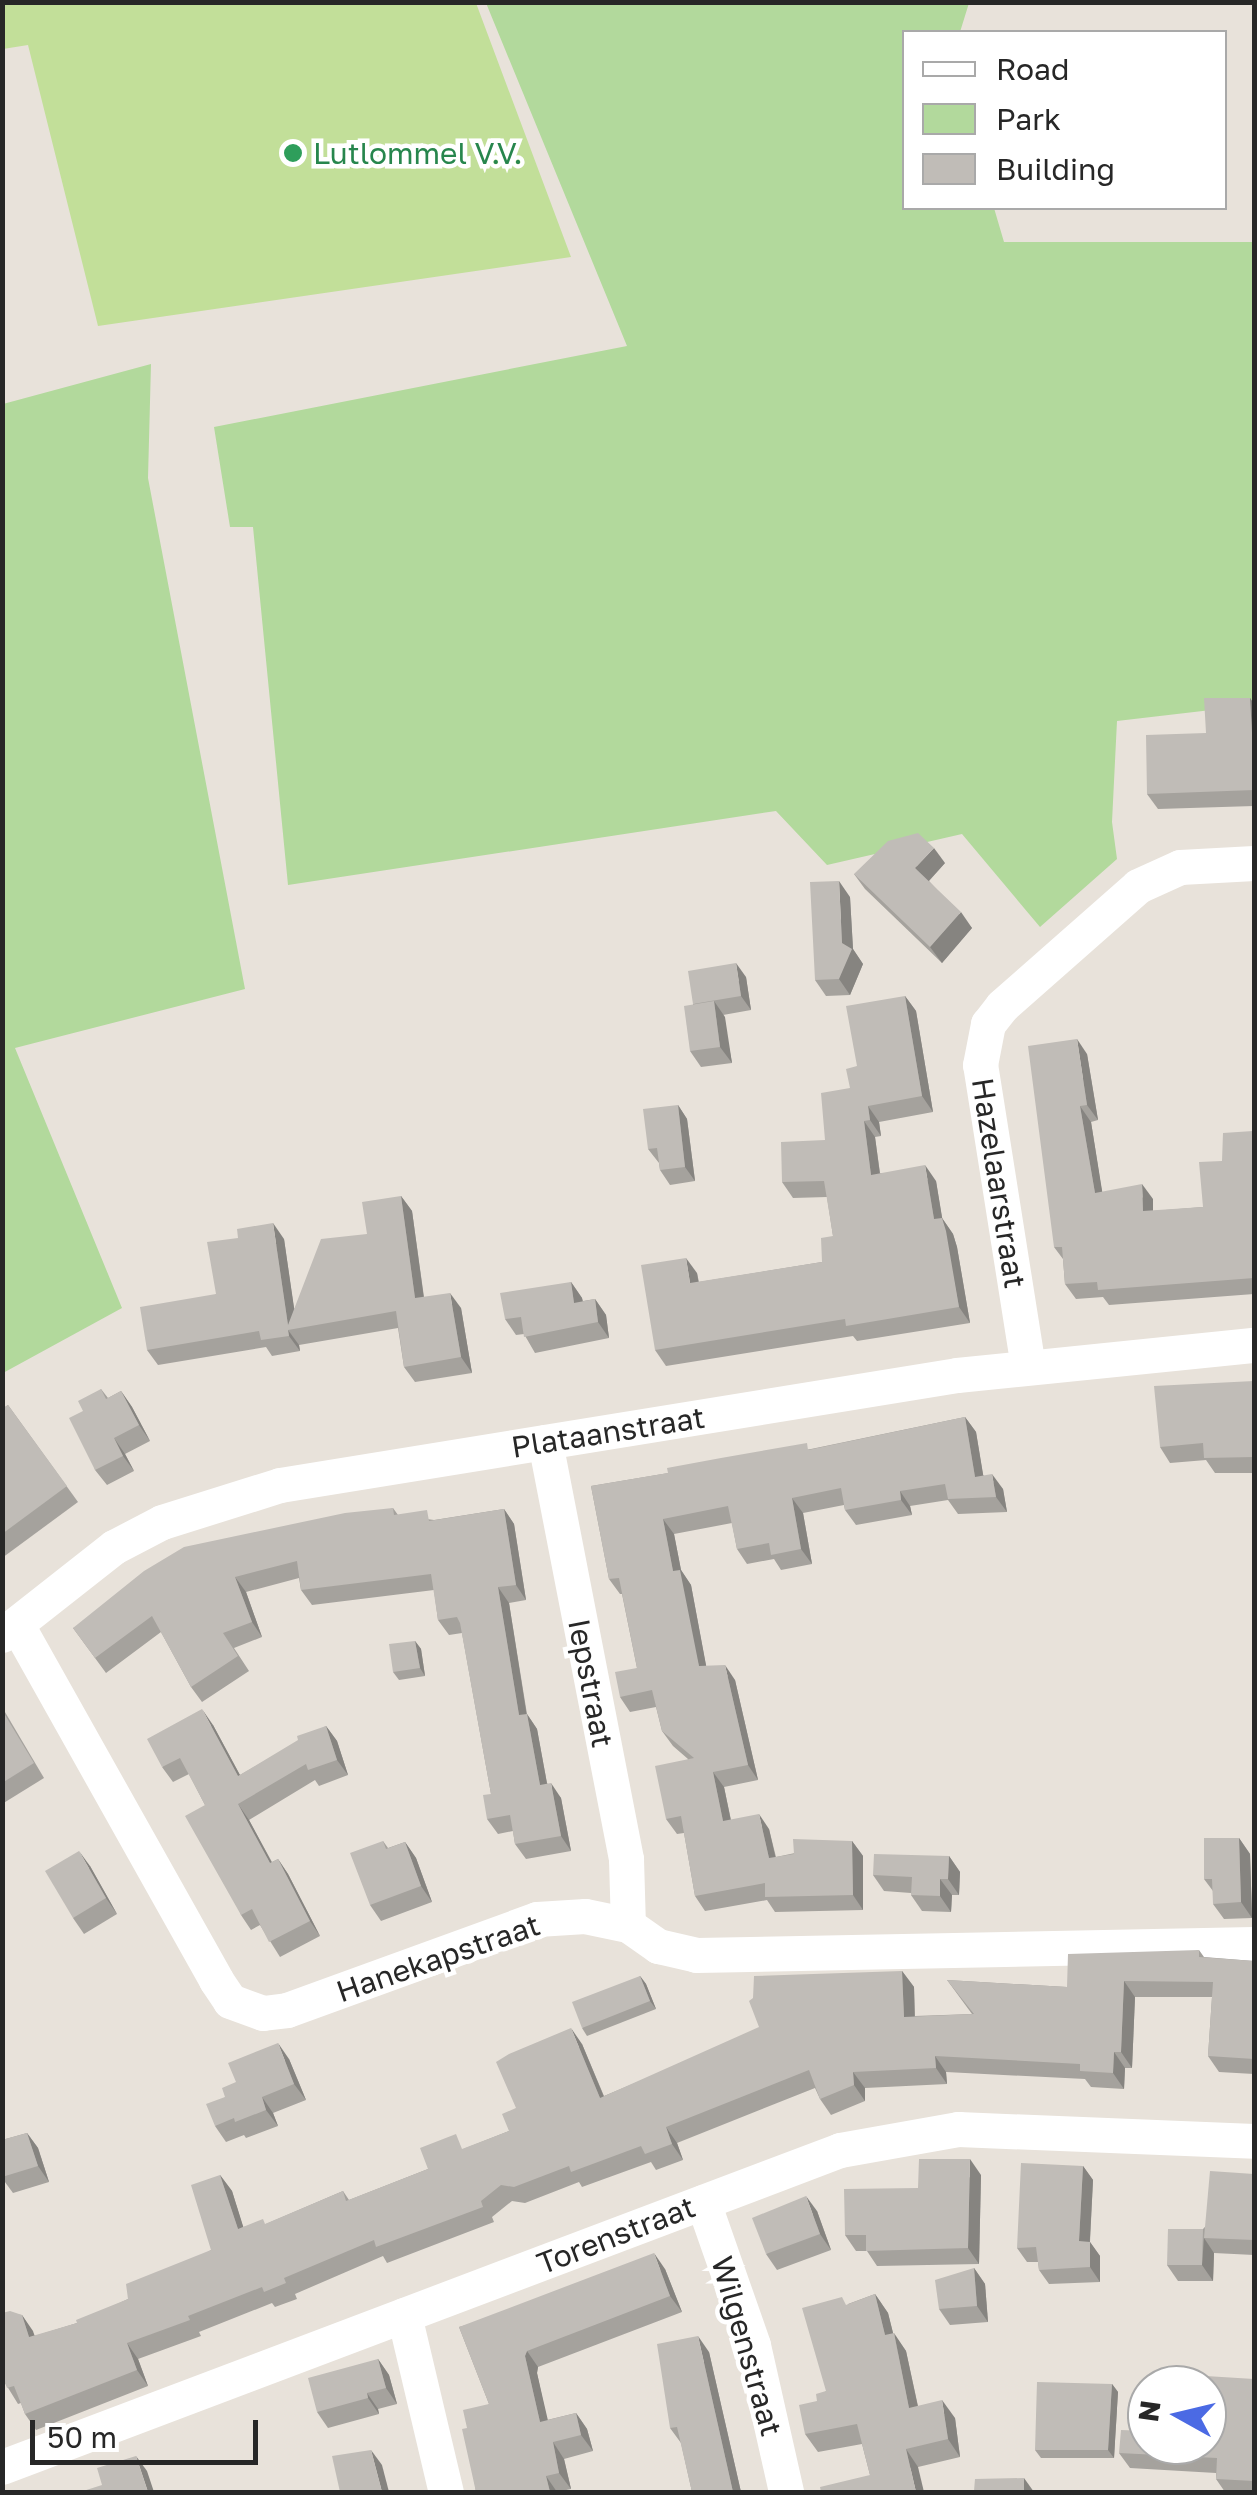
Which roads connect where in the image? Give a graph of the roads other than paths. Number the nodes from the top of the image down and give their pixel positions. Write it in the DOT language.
graph roads {
  1 [pos="1254,863"];
  2 [pos="1254,1345"];
  3 [pos="1028,1367"];
  4 [pos="544,1442"];
  5 [pos="10,1630"];
  6 [pos="628,1925"];
  7 [pos="1254,1944"];
  8 [pos="1254,2141"];
  9 [pos="703,2202"];
  10 [pos="404,2315"];
  11 [pos="2,2467"];
  12 [pos="446,2492"];
  13 [pos="786,2492"];
  1 -- 3 [label="street, Hazelaarstraat"];
  2 -- 3 [label="street, Plataanstraat"];
  3 -- 4 [label="street, Plataanstraat"];
  4 -- 5 [label="street, Plataanstraat"];
  4 -- 6 [label="street, Iepstraat"];
  5 -- 6 [label="street, Hanekapstraat"];
  6 -- 7 [label="street, Hanekapstraat"];
  8 -- 9 [label="street, Torenstraat"];
  9 -- 10 [label="street, Torenstraat"];
  9 -- 13 [label="street, Wilgenstraat"];
  10 -- 11 [label="street, Torenstraat"];
  10 -- 12 [label="street"];
}
